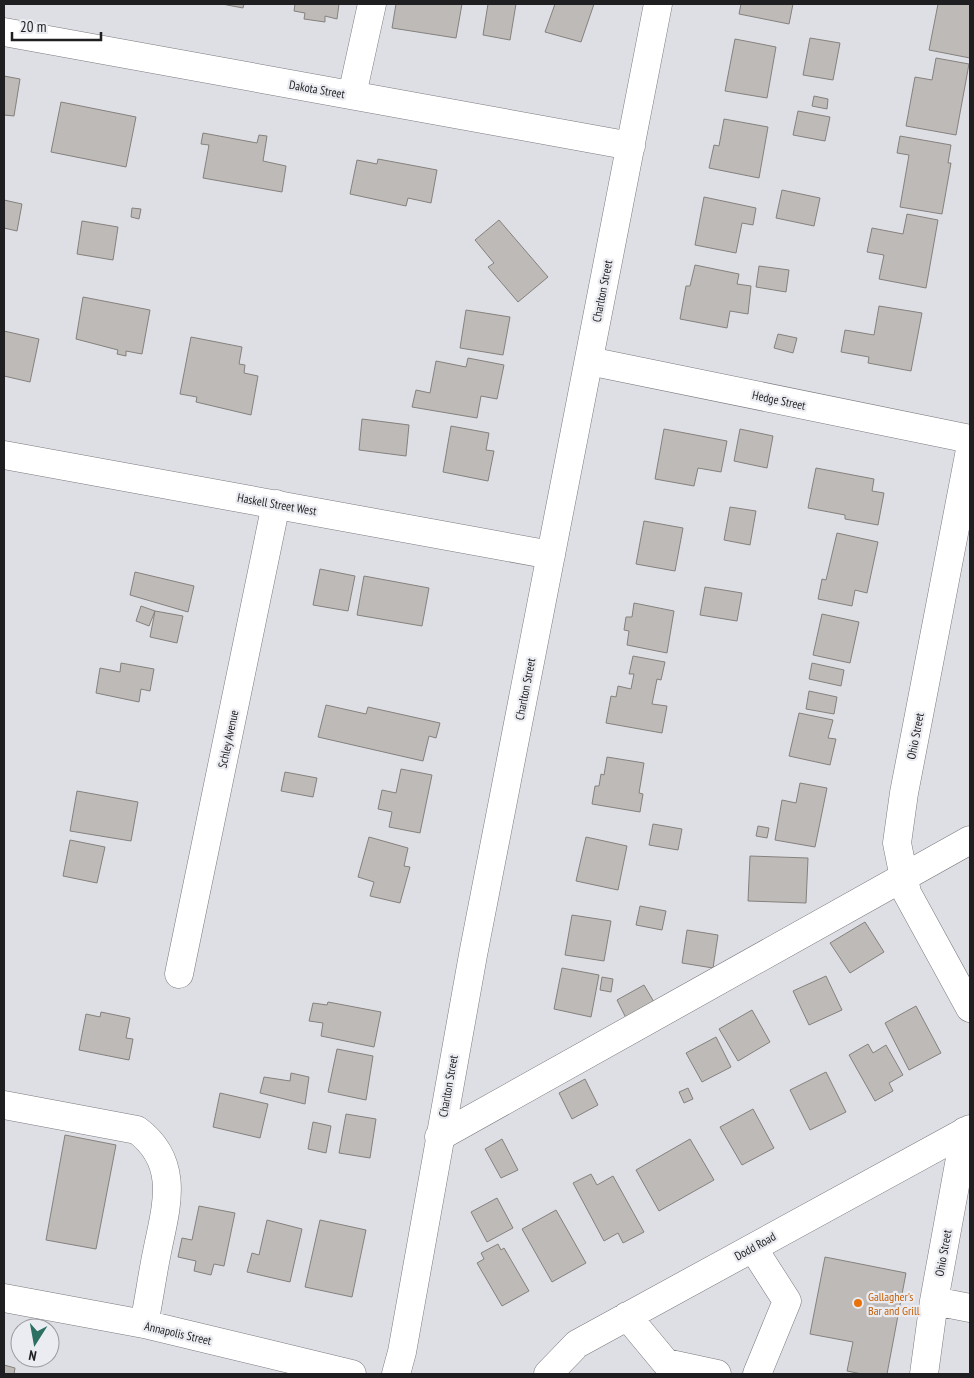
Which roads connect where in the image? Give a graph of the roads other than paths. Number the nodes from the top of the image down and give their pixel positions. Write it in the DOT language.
graph roads {
  1 [pos="372,4"];
  2 [pos="658,4"];
  3 [pos="4,32"];
  4 [pos="352,95"];
  5 [pos="631,146"];
  6 [pos="589,361"];
  7 [pos="970,439"];
  8 [pos="970,450"];
  9 [pos="4,455"];
  10 [pos="276,504"];
  11 [pos="551,555"];
  12 [pos="970,840"];
  13 [pos="904,878"];
  14 [pos="179,974"];
  15 [pos="970,1008"];
  16 [pos="4,1105"];
  17 [pos="968,1130"];
  18 [pos="439,1137"];
  19 [pos="753,1248"];
  20 [pos="4,1298"];
  21 [pos="934,1301"];
  22 [pos="970,1308"];
  23 [pos="627,1316"];
  24 [pos="144,1324"];
  25 [pos="352,1374"];
  26 [pos="396,1374"];
  27 [pos="548,1374"];
  28 [pos="717,1374"];
  29 [pos="757,1374"];
  30 [pos="924,1374"];
  1 -- 4 [label="street"];
  2 -- 5 [label="street, Charlton Street"];
  3 -- 4 [label="street, Dakota Street"];
  4 -- 5 [label="street, Dakota Street"];
  5 -- 6 [label="street, Charlton Street"];
  6 -- 7 [label="street, Hedge Street"];
  6 -- 11 [label="street, Charlton Street"];
  8 -- 13 [label="street, Ohio Street"];
  9 -- 10 [label="street, Haskell Street West"];
  10 -- 11 [label="street, Haskell Street West"];
  10 -- 14 [label="street, Schley Avenue"];
  11 -- 18 [label="street, Charlton Street"];
  12 -- 13 [label="street"];
  13 -- 15 [label="street, Ohio Street"];
  13 -- 18 [label="street"];
  16 -- 24 [label="street"];
  17 -- 19 [label="street, Dodd Road"];
  17 -- 21 [label="street, Ohio Street"];
  18 -- 26 [label="street, Charlton Street"];
  19 -- 23 [label="street, Dodd Road"];
  19 -- 29 [label="street"];
  20 -- 24 [label="street, Annapolis Street"];
  21 -- 22 [label="street"];
  21 -- 30 [label="street, Ohio Street"];
  23 -- 27 [label="street, Dodd Road"];
  23 -- 28 [label="street"];
  24 -- 25 [label="street, Annapolis Street"];
}
